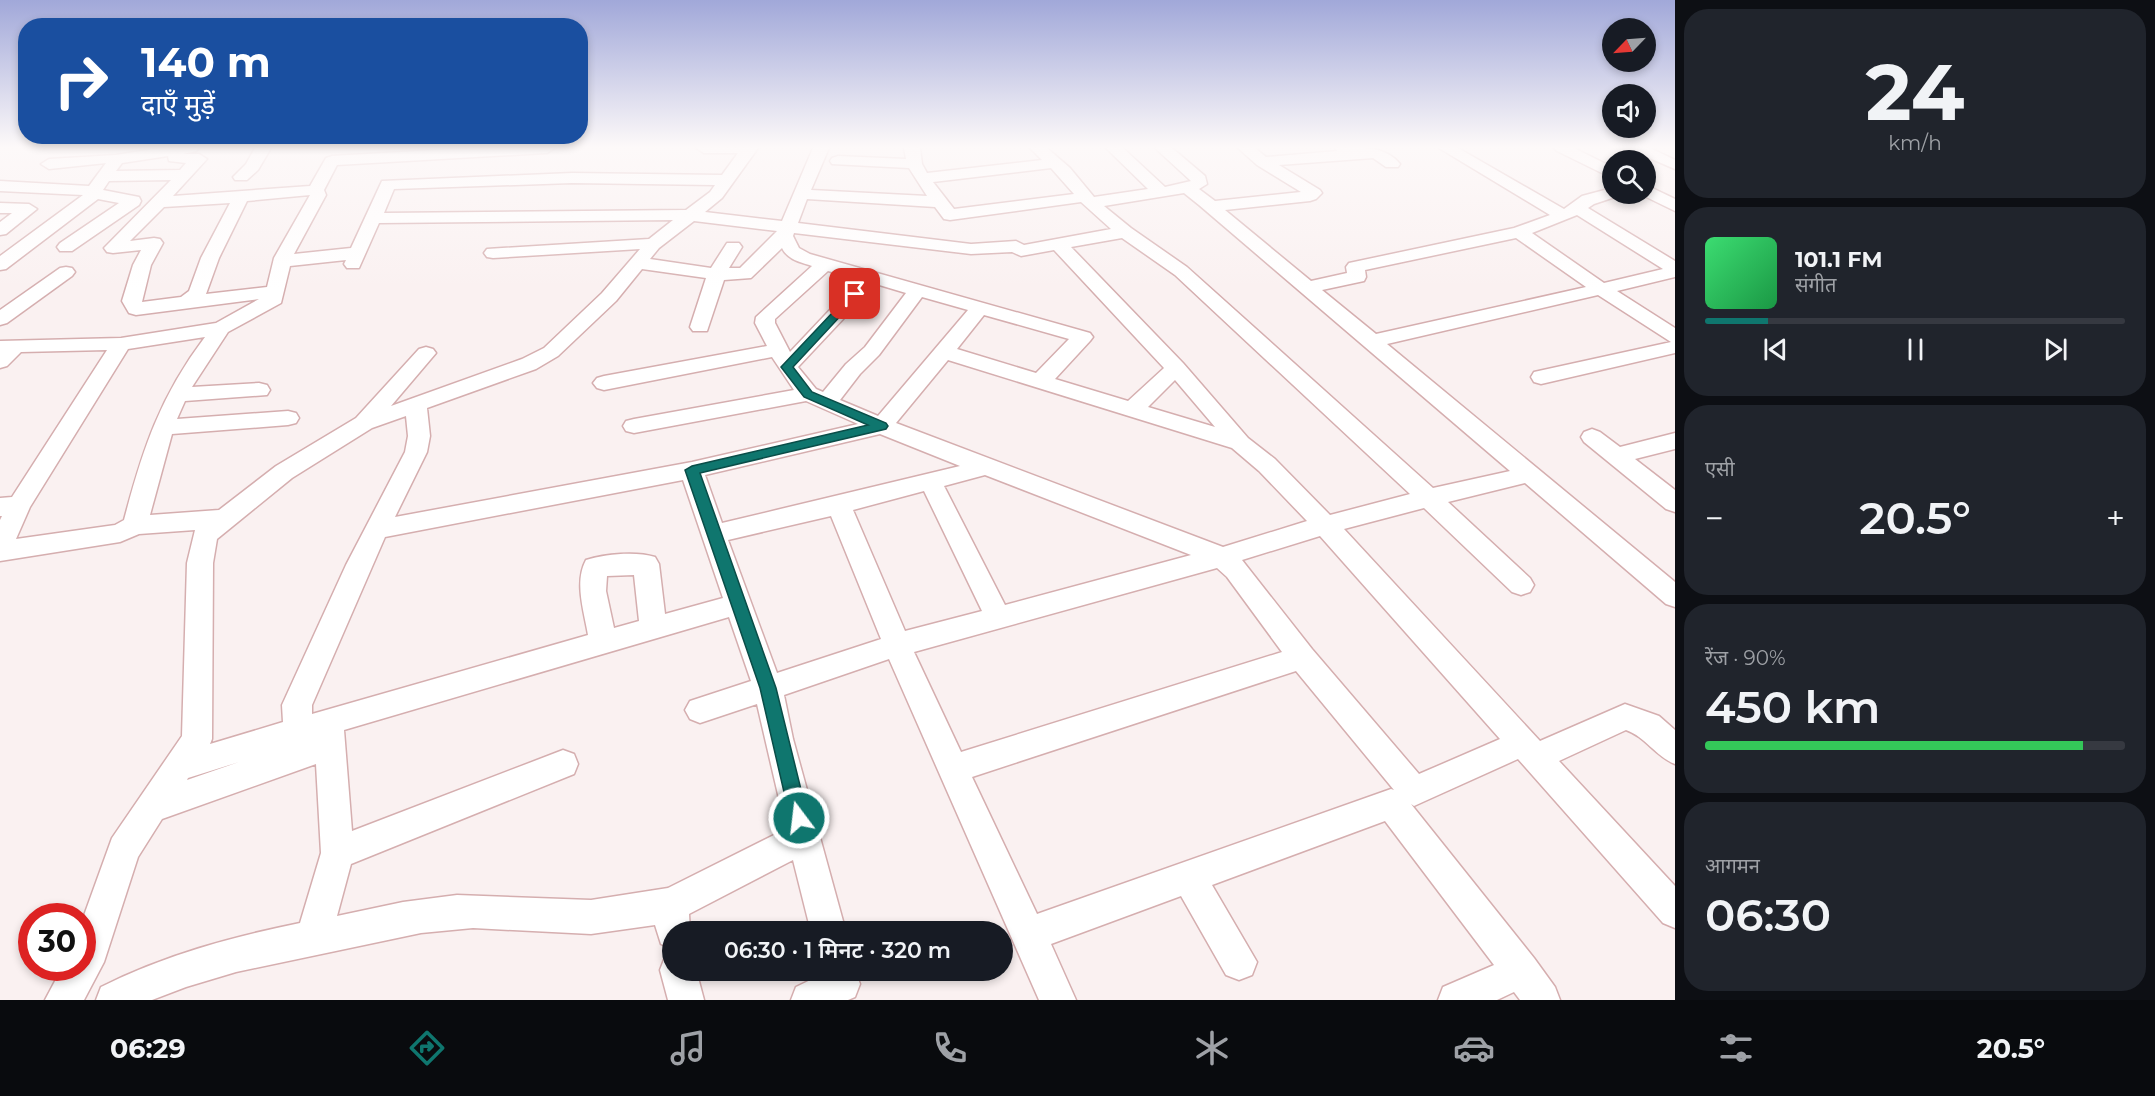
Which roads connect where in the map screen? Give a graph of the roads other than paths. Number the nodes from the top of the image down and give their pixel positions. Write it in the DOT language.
graph roads {
  1 [pos="801,194"];
  2 [pos="92,195"];
  3 [pos="102,195"];
  4 [pos="166,195"];
  5 [pos="258,195"];
  6 [pos="318,195"];
  7 [pos="383,195"];
  8 [pos="432,195"];
  9 [pos="716,195"];
  10 [pos="808,195"];
  11 [pos="936,195"];
  12 [pos="1083,195"];
  13 [pos="1137,195"];
  14 [pos="1196,195"];
  15 [pos="1311,195"];
  16 [pos="1537,195"];
  17 [pos="241,196"];
  18 [pos="1602,196"];
  19 [pos="1656,196"];
  20 [pos="1088,200"];
  21 [pos="159,202"];
  22 [pos="1212,206"];
  23 [pos="1675,206"];
  24 [pos="0,207"];
  25 [pos="945,208"];
  26 [pos="1570,212"];
  27 [pos="688,215"];
  28 [pos="422,216"];
  29 [pos="373,218"];
  30 [pos="0,230"];
  31 [pos="786,232"];
  32 [pos="1125,232"];
  33 [pos="1519,232"];
  34 [pos="1058,244"];
  35 [pos="66,247"];
  36 [pos="733,247"];
  37 [pos="971,249"];
  38 [pos="493,253"];
  39 [pos="645,253"];
  40 [pos="282,261"];
  41 [pos="825,264"];
  42 [pos="0,265"];
  43 [pos="1675,270"];
  44 [pos="66,272"];
  45 [pos="716,274"];
  46 [pos="872,277"];
  47 [pos="1307,287"];
  48 [pos="1601,289"];
  49 [pos="918,290"];
  50 [pos="275,292"];
  51 [pos="187,302"];
  52 [pos="980,308"];
  53 [pos="0,319"];
  54 [pos="700,327"];
  55 [pos="221,328"];
  56 [pos="1675,337"];
  57 [pos="1372,341"];
  58 [pos="121,344"];
  59 [pos="1675,346"];
  60 [pos="8,347"];
  61 [pos="944,352"];
  62 [pos="426,353"];
  63 [pos="783,358"];
  64 [pos="0,362"];
  65 [pos="1176,368"];
  66 [pos="1541,377"];
  67 [pos="1040,382"];
  68 [pos="604,383"];
  69 [pos="259,390"];
  70 [pos="177,395"];
  71 [pos="817,399"];
  72 [pos="416,404"];
  73 [pos="1132,410"];
  74 [pos="288,418"];
  75 [pos="364,423"];
  76 [pos="634,426"];
  77 [pos="882,426"];
  78 [pos="163,428"];
  79 [pos="1592,437"];
  80 [pos="1675,441"];
  81 [pos="1240,443"];
  82 [pos="1617,456"];
  83 [pos="986,468"];
  84 [pos="692,470"];
  85 [pos="1530,474"];
  86 [pos="930,481"];
  87 [pos="1429,498"];
  88 [pos="1675,503"];
  89 [pos="838,505"];
  90 [pos="10,506"];
  91 [pos="225,519"];
  92 [pos="135,525"];
  93 [pos="1324,525"];
  94 [pos="376,530"];
  95 [pos="714,534"];
  96 [pos="0,549"];
  97 [pos="1222,557"];
  98 [pos="1521,585"];
  99 [pos="1675,597"];
  100 [pos="738,604"];
  101 [pos="999,618"];
  102 [pos="653,627"];
  103 [pos="603,643"];
  104 [pos="897,645"];
  105 [pos="1302,657"];
  106 [pos="768,688"];
  107 [pos="700,710"];
  108 [pos="298,732"];
  109 [pos="330,734"];
  110 [pos="1529,750"];
  111 [pos="1675,750"];
  112 [pos="563,764"];
  113 [pos="179,767"];
  114 [pos="953,769"];
  115 [pos="1402,798"];
  116 [pos="153,807"];
  117 [pos="804,837"];
  118 [pos="337,853"];
  119 [pos="1189,877"];
  120 [pos="1675,910"];
  121 [pos="672,918"];
  122 [pos="825,921"];
  123 [pos="1028,935"];
  124 [pos="313,938"];
  125 [pos="1239,962"];
  126 [pos="1521,971"];
  127 [pos="681,981"];
  128 [pos="842,985"];
  129 [pos="63,1000"];
  130 [pos="114,1000"];
  131 [pos="686,1000"];
  132 [pos="809,1000"];
  133 [pos="1058,1000"];
  134 [pos="1456,1000"];
  135 [pos="1542,1000"];
  1 -- 31 [label="street"];
  2 -- 42 [label="street"];
  3 -- 35 [label="street"];
  4 -- 21 [label="street"];
  5 -- 17 [label="street"];
  6 -- 40 [label="street"];
  7 -- 29 [label="street"];
  8 -- 28 [label="street"];
  9 -- 27 [label="street"];
  10 -- 25 [label="street"];
  11 -- 25 [label="street"];
  12 -- 20 [label="street"];
  13 -- 20 [label="street"];
  14 -- 22 [label="street"];
  15 -- 22 [label="street"];
  16 -- 26 [label="street"];
  17 -- 21 [label="street"];
  17 -- 51 [label="street"];
  18 -- 26 [label="street"];
  19 -- 23 [label="street"];
  20 -- 25 [label="street"];
  20 -- 32 [label="street"];
  21 -- 51 [label="street"];
  22 -- 47 [label="street"];
  24 -- 30 [label="street"];
  25 -- 37 [label="street"];
  26 -- 33 [label="street"];
  26 -- 43 [label="street"];
  27 -- 28 [label="street"];
  27 -- 31 [label="street"];
  27 -- 39 [label="street"];
  28 -- 29 [label="street"];
  29 -- 40 [label="street"];
  31 -- 37 [label="street"];
  31 -- 41 [label="street"];
  31 -- 45 [label="street"];
  32 -- 34 [label="street"];
  32 -- 87 [label="street"];
  33 -- 47 [label="street"];
  33 -- 48 [label="street"];
  34 -- 37 [label="street"];
  34 -- 65 [label="street"];
  36 -- 45 [label="street"];
  38 -- 39 [label="street"];
  39 -- 45 [label="street"];
  39 -- 72 [label="street"];
  40 -- 50 [label="street"];
  41 -- 46 [label="street"];
  41 -- 63 [label="street"];
  43 -- 48 [label="street"];
  44 -- 53 [label="street"];
  45 -- 54 [label="street"];
  46 -- 49 [label="street"];
  46 -- 63 [label="street"];
  47 -- 57 [label="street"];
  48 -- 56 [label="street"];
  48 -- 57 [label="street"];
  49 -- 52 [label="street"];
  49 -- 71 [label="street"];
  50 -- 51 [label="street"];
  50 -- 55 [label="street"];
  52 -- 61 [label="street"];
  52 -- 67 [label="street"];
  55 -- 58 [label="street"];
  55 -- 70 [label="street"];
  57 -- 85 [label="street"];
  58 -- 60 [label="street"];
  58 -- 90 [label="street"];
  59 -- 66 [label="street"];
  60 -- 64 [label="street"];
  61 -- 67 [label="street"];
  61 -- 77 [label="street"];
  62 -- 75 [label="street"];
  63 -- 68 [label="street"];
  63 -- 71 [label="street"];
  65 -- 73 [label="street"];
  65 -- 81 [label="street"];
  67 -- 73 [label="street"];
  69 -- 70 [label="street"];
  70 -- 78 [label="street"];
  71 -- 76 [label="street"];
  71 -- 77 [label="street"];
  72 -- 75 [label="street"];
  72 -- 94 [label="street"];
  73 -- 81 [label="street"];
  74 -- 78 [label="street"];
  75 -- 91 [label="street"];
  77 -- 83 [label="street"];
  77 -- 84 [label="street"];
  78 -- 92 [label="street"];
  79 -- 82 [label="street"];
  80 -- 82 [label="street"];
  81 -- 93 [label="street"];
  82 -- 88 [label="street"];
  83 -- 86 [label="street"];
  83 -- 97 [label="street"];
  84 -- 94 [label="street"];
  84 -- 95 [label="street"];
  85 -- 87 [label="street"];
  85 -- 99 [label="street"];
  86 -- 89 [label="street"];
  86 -- 101 [label="street"];
  87 -- 93 [label="street"];
  87 -- 98 [label="street"];
  89 -- 95 [label="street"];
  89 -- 104 [label="street"];
  90 -- 96 [label="street"];
  91 -- 92 [label="street"];
  91 -- 113 [label="street"];
  92 -- 96 [label="street"];
  93 -- 97 [label="street"];
  93 -- 110 [label="street"];
  94 -- 108 [label="street"];
  95 -- 100 [label="street"];
  97 -- 101 [label="street"];
  97 -- 105 [label="street"];
  100 -- 102 [label="street"];
  100 -- 106 [label="street"];
  101 -- 104 [label="street"];
  102 -- 103 [label="street"];
  102 -- 103 [label="street"];
  103 -- 109 [label="street"];
  104 -- 106 [label="street"];
  104 -- 114 [label="street"];
  105 -- 114 [label="street"];
  105 -- 115 [label="street"];
  106 -- 107 [label="street"];
  106 -- 117 [label="street"];
  108 -- 109 [label="street"];
  108 -- 113 [label="street"];
  109 -- 116 [label="street"];
  109 -- 118 [label="street"];
  110 -- 111 [label="street"];
  110 -- 115 [label="street"];
  110 -- 120 [label="street"];
  112 -- 118 [label="street"];
  113 -- 116 [label="street"];
  114 -- 123 [label="street"];
  115 -- 119 [label="street"];
  115 -- 126 [label="street"];
  116 -- 129 [label="street"];
  117 -- 121 [label="street"];
  117 -- 122 [label="street"];
  118 -- 124 [label="street"];
  119 -- 123 [label="street"];
  119 -- 125 [label="street"];
  121 -- 124 [label="street"];
  123 -- 133 [label="street"];
  124 -- 130 [label="street"];
  126 -- 134 [label="street"];
  126 -- 135 [label="street"];
  127 -- 131 [label="street"];
  128 -- 132 [label="street"];
}
